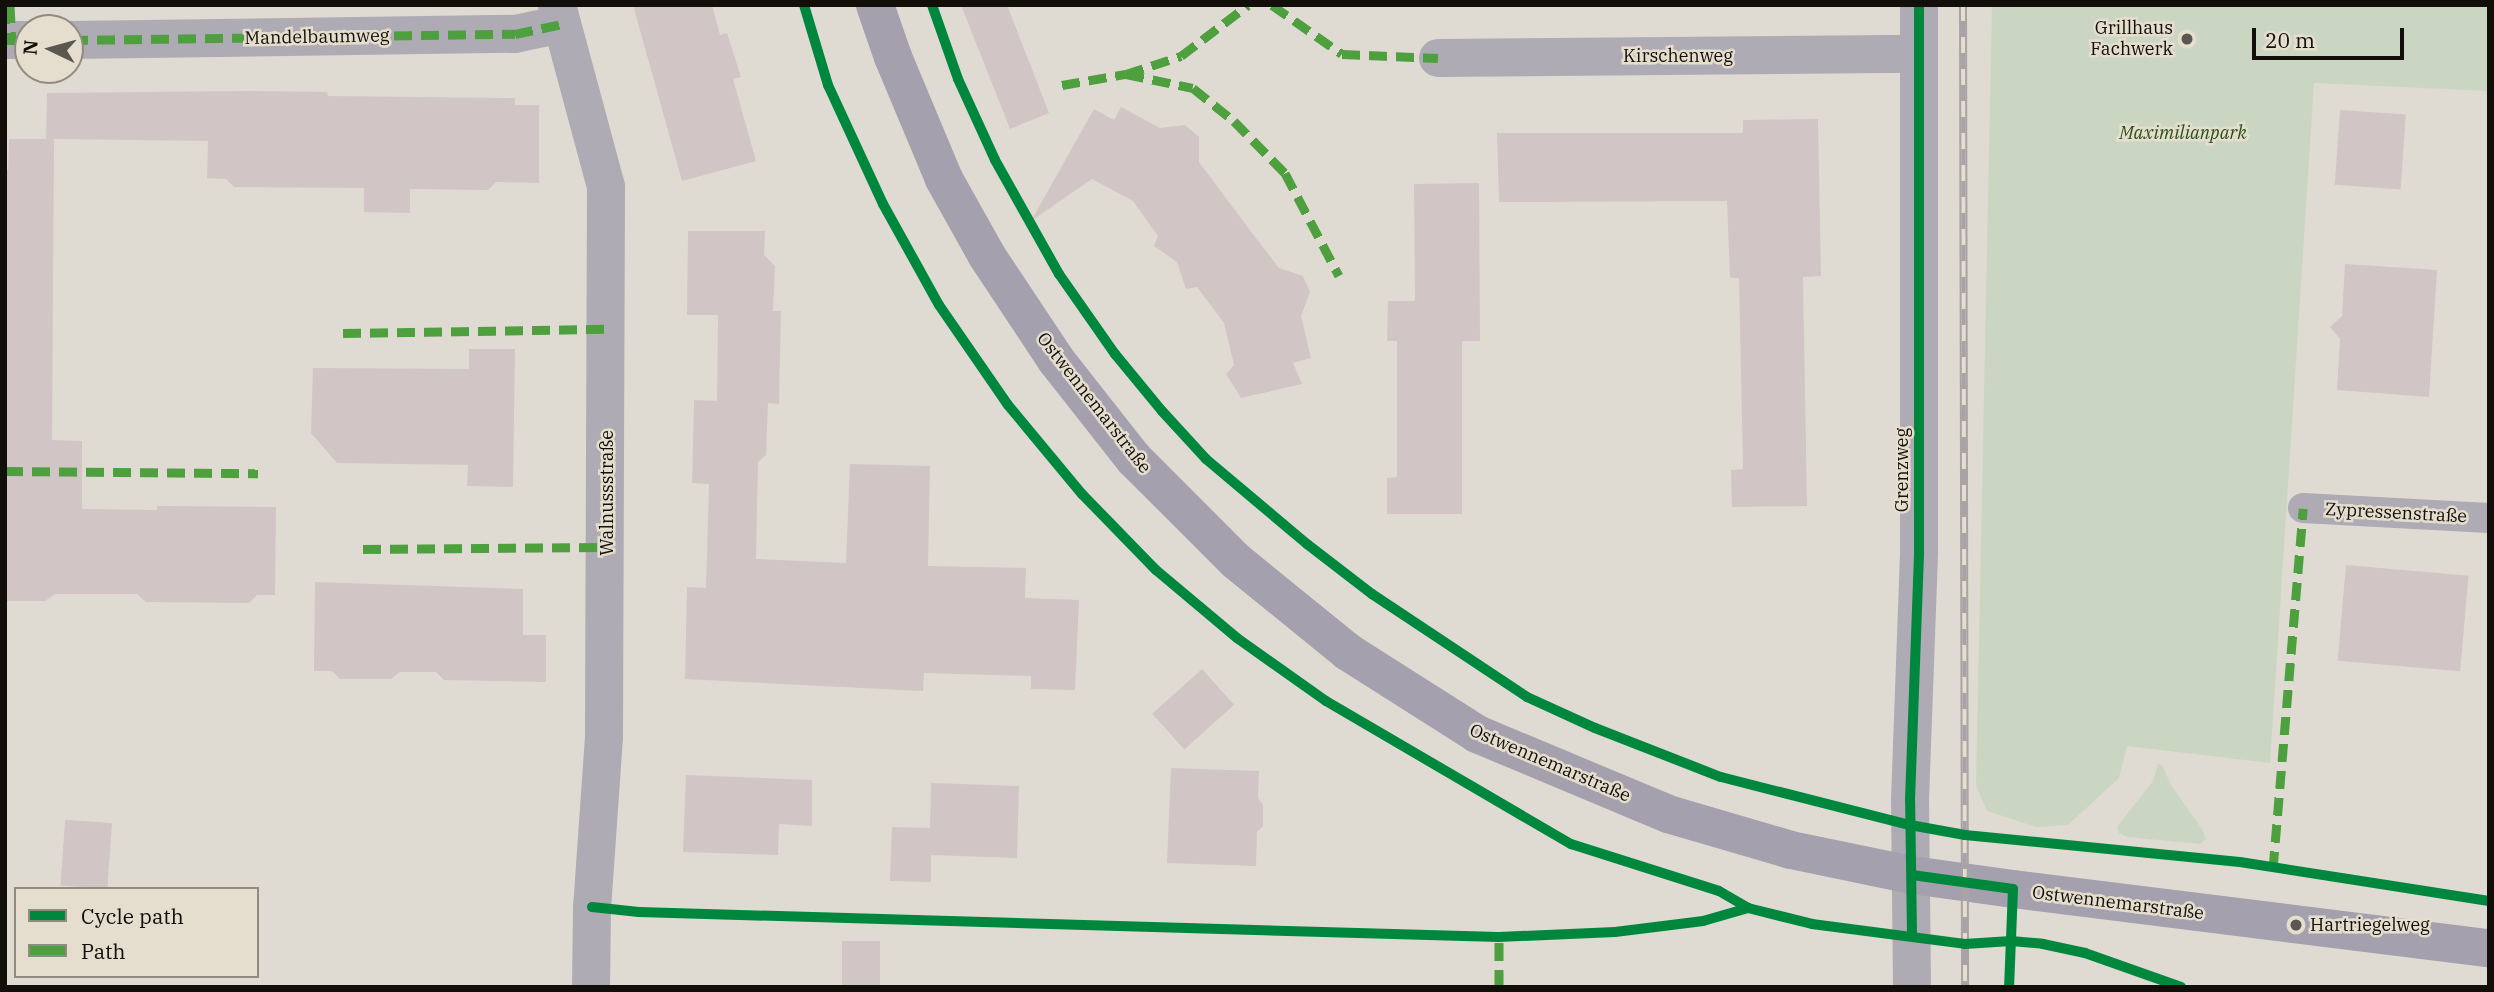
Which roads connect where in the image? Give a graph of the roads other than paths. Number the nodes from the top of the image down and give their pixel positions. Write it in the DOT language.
graph roads {
  1 [pos="875,5"];
  2 [pos="1919,5"];
  3 [pos="560,15"];
  4 [pos="84,40"];
  5 [pos="1919,54"];
  6 [pos="1438,58"];
  7 [pos="2303,508"];
  8 [pos="2489,518"];
  9 [pos="1912,875"];
  10 [pos="2489,948"];
  11 [pos="591,987"];
  12 [pos="1912,987"];
  1 -- 9 [label="street, Ostwennemarstraße"];
  2 -- 5 [label="street, Grenzweg"];
  3 -- 4 [label="street, Mandelbaumweg"];
  3 -- 11 [label="street, Walnussstraße"];
  5 -- 6 [label="street, Kirschenweg"];
  5 -- 9 [label="street, Grenzweg"];
  7 -- 8 [label="lane, Zypressenstraße"];
  9 -- 10 [label="street, Ostwennemarstraße"];
  9 -- 12 [label="street, Grenzweg"];
}
